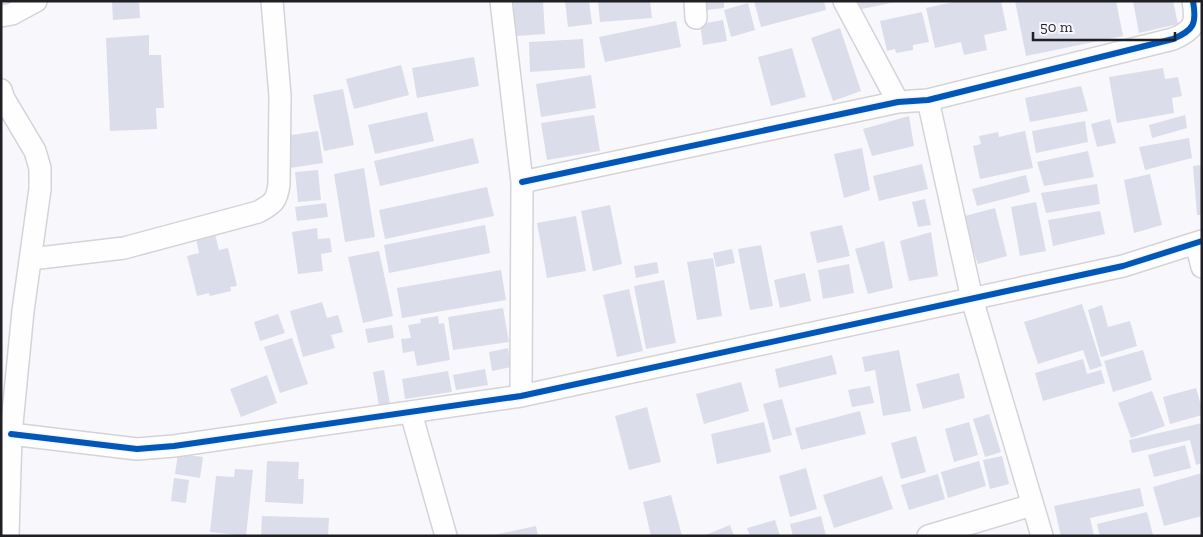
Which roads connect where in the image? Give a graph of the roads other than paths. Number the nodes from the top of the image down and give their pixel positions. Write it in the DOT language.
graph roads {
  1 [pos="36,1"];
  2 [pos="272,1"];
  3 [pos="501,1"];
  4 [pos="844,1"];
  5 [pos="1193,1"];
  6 [pos="1,16"];
  7 [pos="1,90"];
  8 [pos="928,100"];
  9 [pos="898,102"];
  10 [pos="522,182"];
  11 [pos="1199,242"];
  12 [pos="31,259"];
  13 [pos="1202,267"];
  14 [pos="972,300"];
  15 [pos="521,396"];
  16 [pos="411,413"];
  17 [pos="11,434"];
  18 [pos="1032,505"];
  19 [pos="8,536"];
  20 [pos="446,536"];
  21 [pos="928,536"];
  22 [pos="1042,536"];
  1 -- 6 [label="street"];
  2 -- 12 [label="street"];
  3 -- 10 [label="street"];
  4 -- 9 [label="street"];
  5 -- 8 [label="street"];
  7 -- 12 [label="street"];
  8 -- 9 [label="street"];
  8 -- 14 [label="street"];
  9 -- 10 [label="street"];
  10 -- 15 [label="street"];
  11 -- 13 [label="street"];
  11 -- 14 [label="street"];
  12 -- 17 [label="street"];
  14 -- 15 [label="street"];
  14 -- 18 [label="street"];
  15 -- 16 [label="street"];
  16 -- 17 [label="street"];
  16 -- 20 [label="street"];
  17 -- 19 [label="street"];
  18 -- 21 [label="street"];
  18 -- 22 [label="street"];
}
